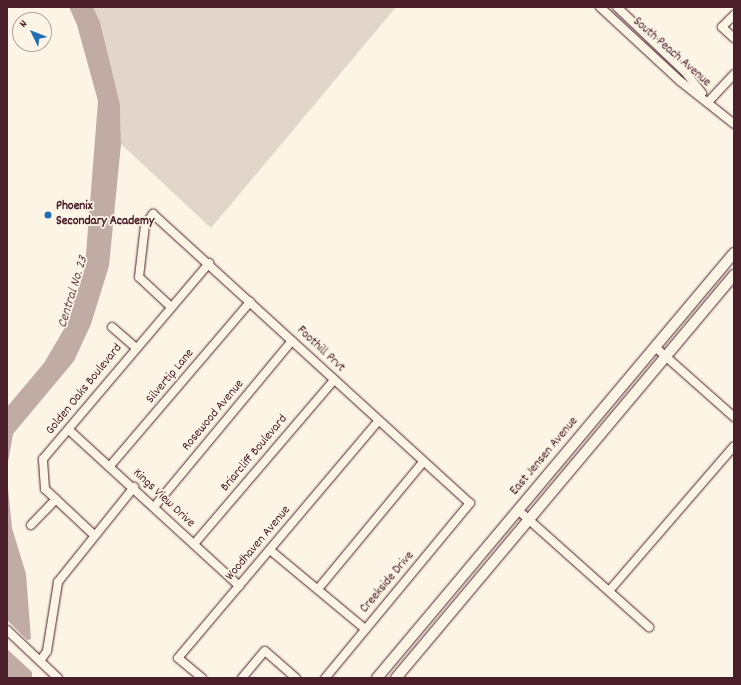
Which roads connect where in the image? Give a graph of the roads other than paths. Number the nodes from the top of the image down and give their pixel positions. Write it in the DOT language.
graph roads {
  1 [pos="600,7"];
  2 [pos="619,8"];
  3 [pos="734,15"];
  4 [pos="734,38"];
  5 [pos="734,74"];
  6 [pos="709,101"];
  7 [pos="734,124"];
  8 [pos="734,253"];
  9 [pos="209,263"];
  10 [pos="734,275"];
  11 [pos="250,302"];
  12 [pos="170,306"];
  13 [pos="112,327"];
  14 [pos="292,341"];
  15 [pos="655,347"];
  16 [pos="136,348"];
  17 [pos="666,357"];
  18 [pos="334,380"];
  19 [pos="734,417"];
  20 [pos="378,421"];
  21 [pos="69,430"];
  22 [pos="734,446"];
  23 [pos="423,462"];
  24 [pos="110,466"];
  25 [pos="134,487"];
  26 [pos="56,499"];
  27 [pos="470,503"];
  28 [pos="154,507"];
  29 [pos="518,510"];
  30 [pos="530,519"];
  31 [pos="31,525"];
  32 [pos="94,535"];
  33 [pos="194,544"];
  34 [pos="270,550"];
  35 [pos="239,586"];
  36 [pos="318,590"];
  37 [pos="609,591"];
  38 [pos="649,628"];
  39 [pos="365,629"];
  40 [pos="7,630"];
  41 [pos="40,661"];
  42 [pos="58,678"];
  43 [pos="202,678"];
  44 [pos="242,678"];
  45 [pos="296,678"];
  46 [pos="325,678"];
  47 [pos="377,678"];
  48 [pos="396,678"];
  1 -- 6 [label="street, South Peach Avenue"];
  2 -- 6 [label="street, South Peach Avenue"];
  3 -- 4 [label="street"];
  5 -- 6 [label="street"];
  6 -- 7 [label="street, South Peach Avenue"];
  8 -- 15 [label="main road, East Jensen Avenue"];
  9 -- 11 [label="street, Foothill Prvt"];
  9 -- 12 [label="street, Golden Oaks Boulevard"];
  9 -- 12 [label="street, Foothill Prvt"];
  10 -- 17 [label="main road"];
  11 -- 14 [label="street, Foothill Prvt"];
  11 -- 24 [label="street, Silvertip Lane"];
  12 -- 16 [label="street, Golden Oaks Boulevard"];
  13 -- 16 [label="street"];
  14 -- 18 [label="street, Foothill Prvt"];
  14 -- 28 [label="street, Rosewood Avenue"];
  15 -- 17 [label="street"];
  15 -- 29 [label="main road, East Jensen Avenue"];
  16 -- 21 [label="street, Golden Oaks Boulevard"];
  17 -- 19 [label="street"];
  17 -- 30 [label="main road"];
  18 -- 20 [label="street, Foothill Prvt"];
  18 -- 33 [label="street, Briarcliff Boulevard"];
  20 -- 23 [label="street, Foothill Prvt"];
  20 -- 34 [label="street, Woodhaven Avenue"];
  21 -- 24 [label="street, Kings View Drive"];
  21 -- 26 [label="street, Golden Oaks Boulevard"];
  22 -- 37 [label="street"];
  23 -- 27 [label="street, Foothill Prvt"];
  23 -- 36 [label="street"];
  24 -- 25 [label="street, Kings View Drive"];
  25 -- 28 [label="street, Kings View Drive"];
  25 -- 32 [label="street"];
  26 -- 31 [label="street"];
  26 -- 32 [label="street, Golden Oaks Boulevard"];
  27 -- 39 [label="street, Creekside Drive"];
  28 -- 33 [label="street, Kings View Drive"];
  29 -- 30 [label="street"];
  29 -- 47 [label="main road, East Jensen Avenue"];
  30 -- 37 [label="street"];
  30 -- 48 [label="main road"];
  32 -- 41 [label="street"];
  33 -- 35 [label="street, Kings View Drive"];
  34 -- 35 [label="street, Woodhaven Avenue"];
  34 -- 36 [label="street"];
  35 -- 43 [label="street, Woodhaven Avenue"];
  36 -- 39 [label="street"];
  37 -- 38 [label="street"];
  39 -- 46 [label="street, Creekside Drive"];
  40 -- 41 [label="street"];
  41 -- 42 [label="street"];
  44 -- 45 [label="street"];
}
